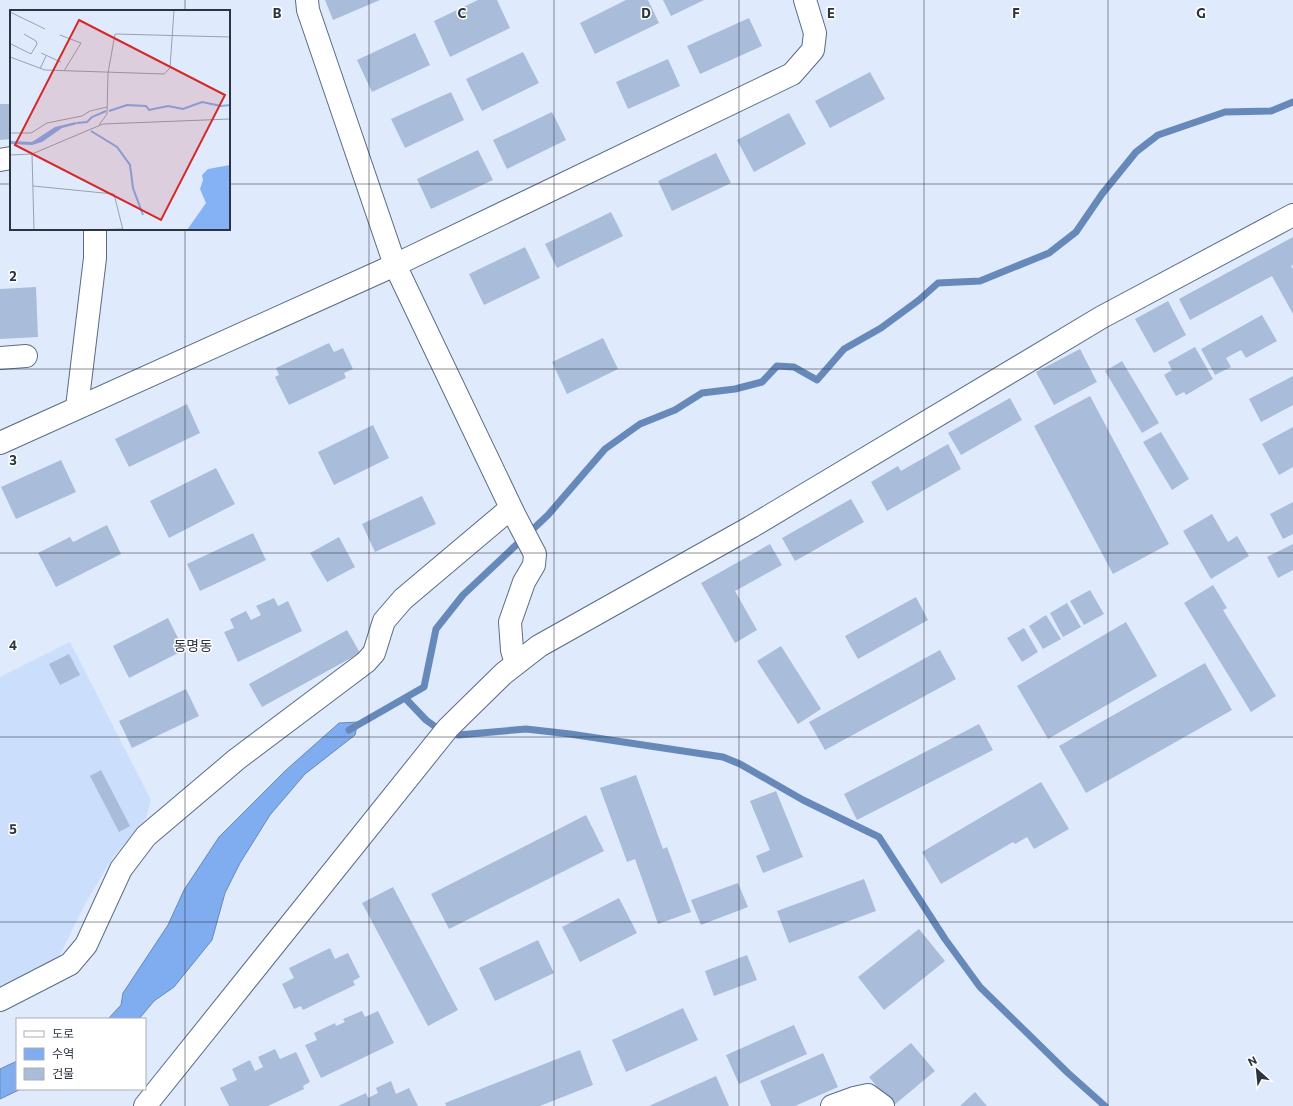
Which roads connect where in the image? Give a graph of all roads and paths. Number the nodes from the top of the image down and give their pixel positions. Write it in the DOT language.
graph roads {
  1 [pos="307,0"];
  2 [pos="805,0"];
  3 [pos="10,158"];
  4 [pos="0,160"];
  5 [pos="1293,215"];
  6 [pos="96,230"];
  7 [pos="395,265"];
  8 [pos="26,356"];
  9 [pos="0,358"];
  10 [pos="77,407"];
  11 [pos="0,443"];
  12 [pos="513,511"];
  13 [pos="516,664"];
  14 [pos="0,1000"];
  15 [pos="147,1106"];
  16 [pos="832,1106"];
  17 [pos="883,1106"];
  1 -- 7 [label="street"];
  2 -- 7 [label="street"];
  3 -- 4 [label="street"];
  5 -- 13 [label="street"];
  6 -- 10 [label="street"];
  7 -- 10 [label="street"];
  7 -- 12 [label="street"];
  8 -- 9 [label="street"];
  10 -- 11 [label="street"];
  12 -- 13 [label="street"];
  12 -- 14 [label="street"];
  13 -- 15 [label="street"];
  16 -- 17 [label="street"];
}
